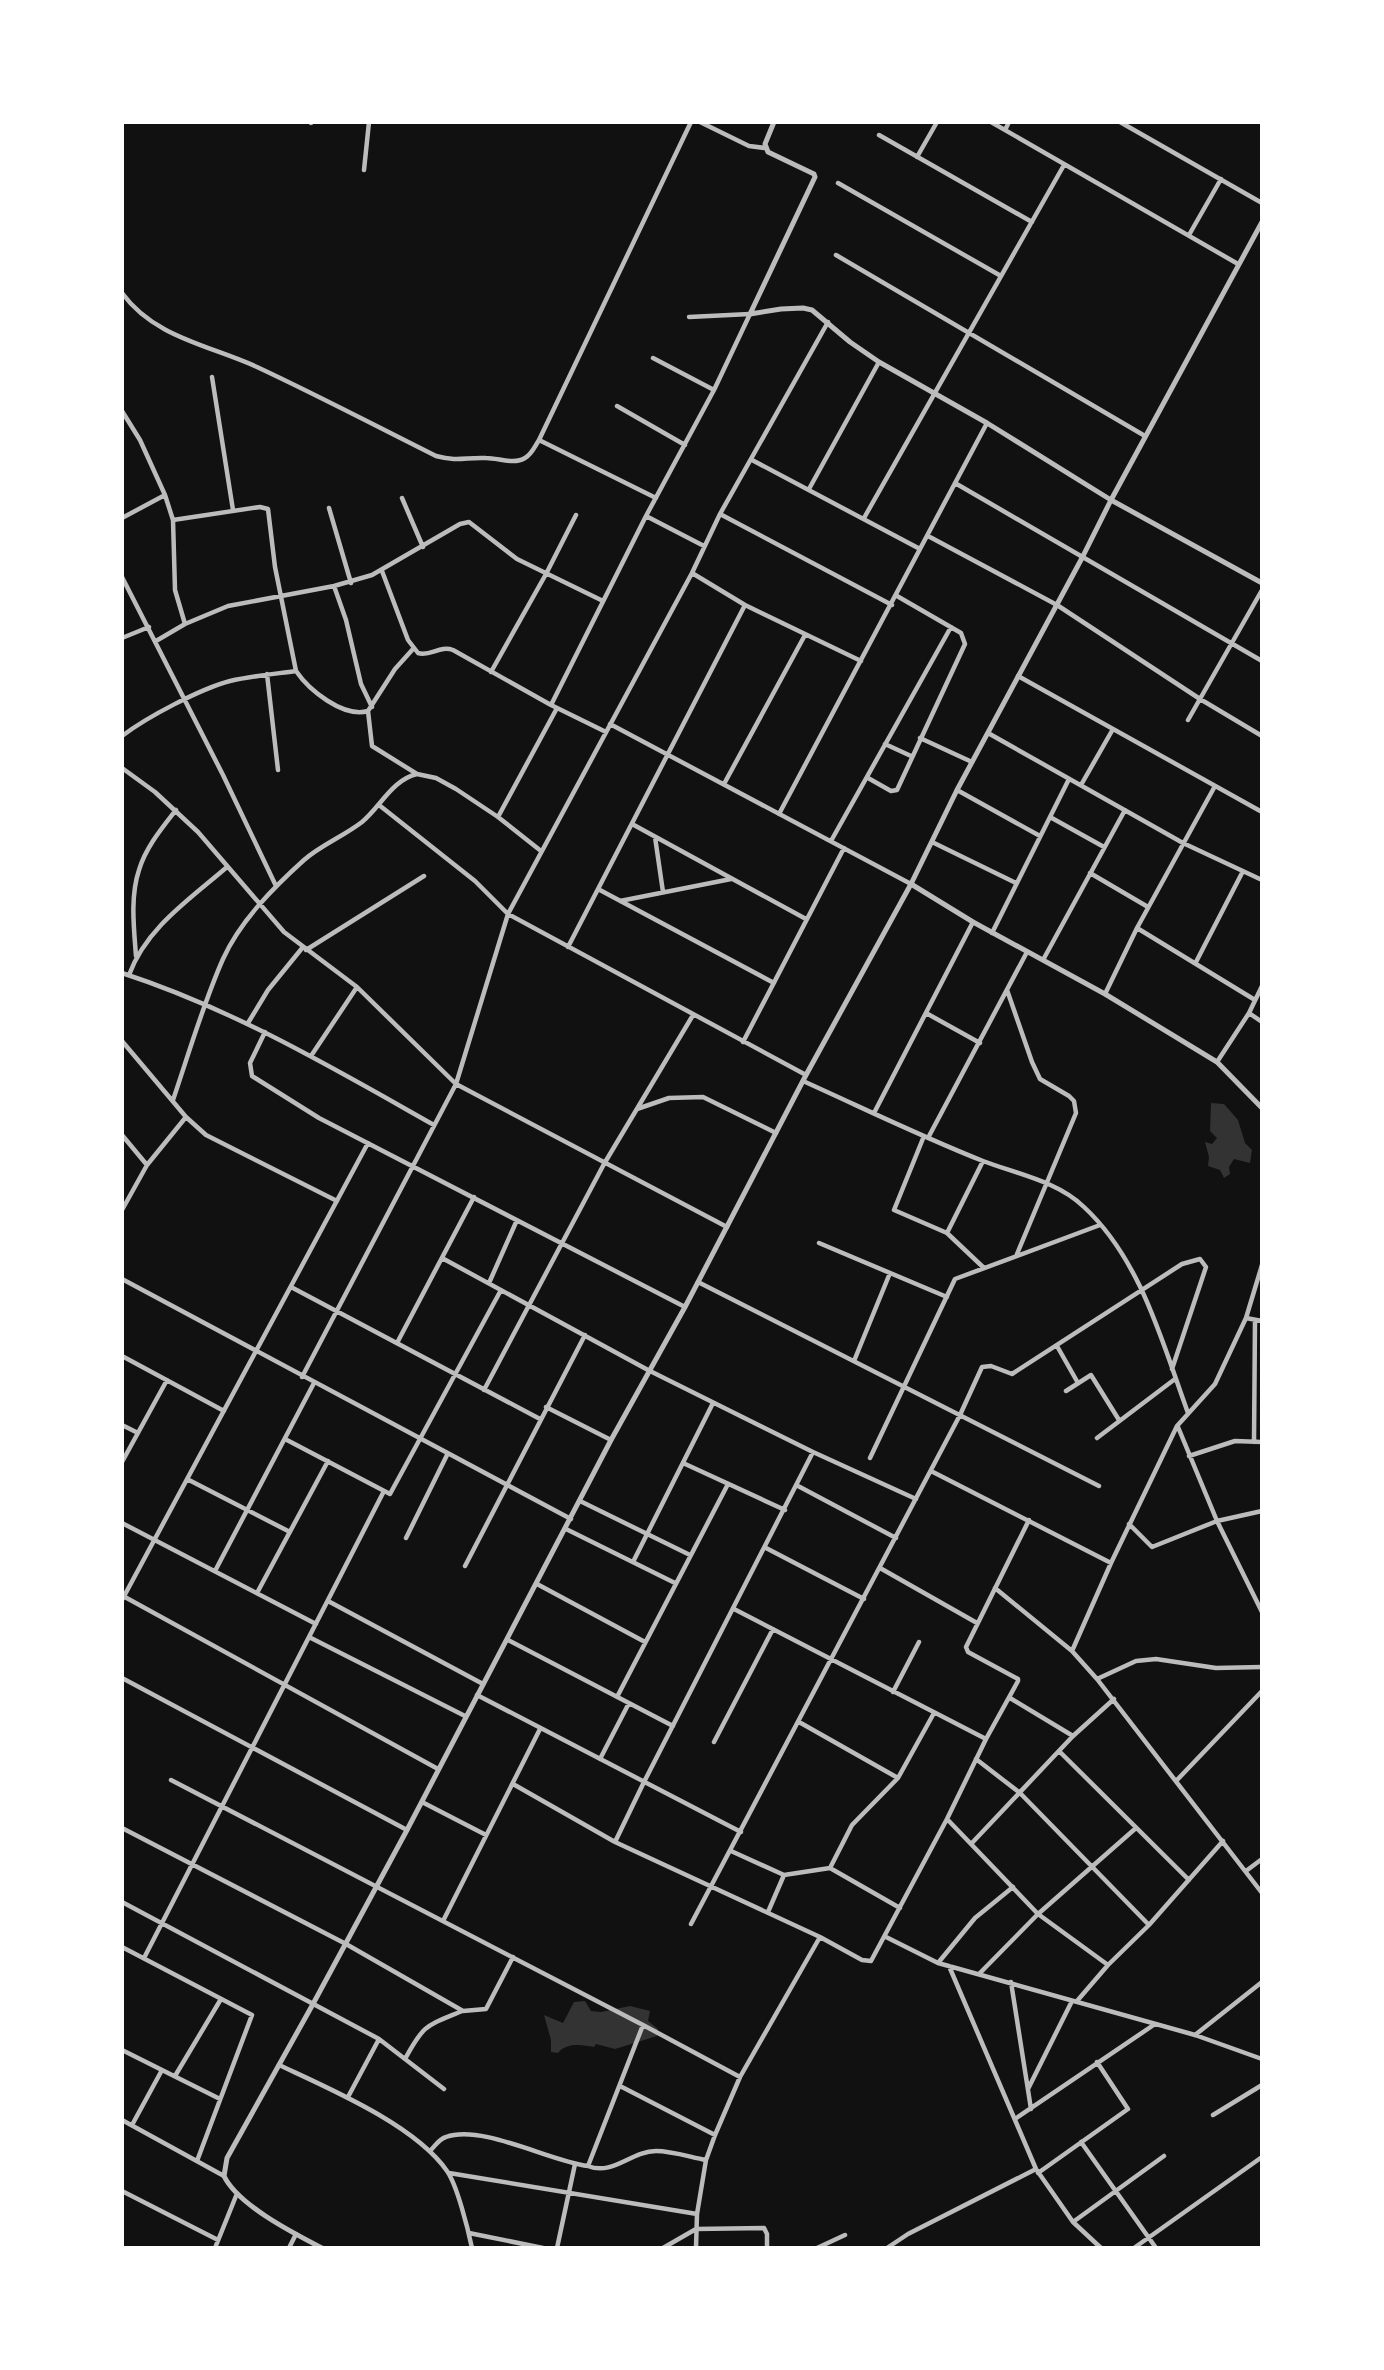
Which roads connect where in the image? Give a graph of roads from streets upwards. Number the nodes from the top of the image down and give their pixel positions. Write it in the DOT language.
graph roads {
  1 [pos="369,122"];
  2 [pos="691,122"];
  3 [pos="700,122"];
  4 [pos="774,122"];
  5 [pos="937,122"];
  6 [pos="991,122"];
  7 [pos="1009,122"];
  8 [pos="1121,122"];
  9 [pos="1005,130"];
  10 [pos="879,135"];
  11 [pos="765,148"];
  12 [pos="917,157"];
  13 [pos="1064,165"];
  14 [pos="364,170"];
  15 [pos="1220,179"];
  16 [pos="838,183"];
  17 [pos="1262,203"];
  18 [pos="1032,222"];
  19 [pos="1262,222"];
  20 [pos="1189,235"];
  21 [pos="836,255"];
  22 [pos="1238,264"];
  23 [pos="1001,276"];
  24 [pos="122,293"];
  25 [pos="750,314"];
  26 [pos="689,317"];
  27 [pos="828,322"];
  28 [pos="969,333"];
  29 [pos="653,358"];
  30 [pos="879,362"];
  31 [pos="212,377"];
  32 [pos="714,390"];
  33 [pos="935,393"];
  34 [pos="617,406"];
  35 [pos="123,414"];
  36 [pos="988,424"];
  37 [pos="1145,436"];
  38 [pos="539,440"];
  39 [pos="685,444"];
  40 [pos="752,460"];
  41 [pos="955,483"];
  42 [pos="808,489"];
  43 [pos="165,495"];
  44 [pos="402,498"];
  45 [pos="656,498"];
  46 [pos="1111,500"];
  47 [pos="329,508"];
  48 [pos="233,510"];
  49 [pos="720,514"];
  50 [pos="576,515"];
  51 [pos="646,516"];
  52 [pos="122,518"];
  53 [pos="864,518"];
  54 [pos="173,520"];
  55 [pos="928,536"];
  56 [pos="704,546"];
  57 [pos="424,547"];
  58 [pos="920,550"];
  59 [pos="1082,558"];
  60 [pos="382,571"];
  61 [pos="692,573"];
  62 [pos="546,574"];
  63 [pos="122,577"];
  64 [pos="351,583"];
  65 [pos="1262,583"];
  66 [pos="334,586"];
  67 [pos="1262,590"];
  68 [pos="282,594"];
  69 [pos="897,596"];
  70 [pos="603,601"];
  71 [pos="746,605"];
  72 [pos="1057,605"];
  73 [pos="892,606"];
  74 [pos="185,624"];
  75 [pos="149,627"];
  76 [pos="951,627"];
  77 [pos="805,635"];
  78 [pos="122,638"];
  79 [pos="156,641"];
  80 [pos="1232,644"];
  81 [pos="413,649"];
  82 [pos="861,661"];
  83 [pos="1262,661"];
  84 [pos="296,671"];
  85 [pos="491,672"];
  86 [pos="267,674"];
  87 [pos="1018,676"];
  88 [pos="1200,699"];
  89 [pos="184,700"];
  90 [pos="551,705"];
  91 [pos="557,708"];
  92 [pos="370,709"];
  93 [pos="1188,720"];
  94 [pos="610,724"];
  95 [pos="1113,729"];
  96 [pos="606,732"];
  97 [pos="124,733"];
  98 [pos="988,733"];
  99 [pos="1262,736"];
  100 [pos="920,738"];
  101 [pos="885,744"];
  102 [pos="668,754"];
  103 [pos="911,757"];
  104 [pos="972,762"];
  105 [pos="122,768"];
  106 [pos="278,771"];
  107 [pos="417,774"];
  108 [pos="868,778"];
  109 [pos="1069,779"];
  110 [pos="724,784"];
  111 [pos="1081,785"];
  112 [pos="1215,786"];
  113 [pos="957,790"];
  114 [pos="379,805"];
  115 [pos="176,810"];
  116 [pos="1125,810"];
  117 [pos="1262,812"];
  118 [pos="779,814"];
  119 [pos="498,817"];
  120 [pos="1050,817"];
  121 [pos="632,824"];
  122 [pos="655,836"];
  123 [pos="1040,836"];
  124 [pos="831,841"];
  125 [pos="932,842"];
  126 [pos="1183,843"];
  127 [pos="1104,847"];
  128 [pos="844,848"];
  129 [pos="541,851"];
  130 [pos="227,867"];
  131 [pos="1243,871"];
  132 [pos="1090,873"];
  133 [pos="424,876"];
  134 [pos="732,879"];
  135 [pos="1262,880"];
  136 [pos="1016,883"];
  137 [pos="911,884"];
  138 [pos="276,886"];
  139 [pos="598,889"];
  140 [pos="663,892"];
  141 [pos="620,901"];
  142 [pos="259,906"];
  143 [pos="1148,907"];
  144 [pos="508,914"];
  145 [pos="807,920"];
  146 [pos="973,922"];
  147 [pos="1137,928"];
  148 [pos="992,933"];
  149 [pos="568,947"];
  150 [pos="304,949"];
  151 [pos="1027,952"];
  152 [pos="136,956"];
  153 [pos="1043,960"];
  154 [pos="1196,962"];
  155 [pos="122,973"];
  156 [pos="129,975"];
  157 [pos="774,983"];
  158 [pos="1262,986"];
  159 [pos="357,987"];
  160 [pos="1007,990"];
  161 [pos="1105,994"];
  162 [pos="1255,1000"];
  163 [pos="206,1005"];
  164 [pos="926,1013"];
  165 [pos="1249,1013"];
  166 [pos="693,1015"];
  167 [pos="1262,1022"];
  168 [pos="248,1023"];
  169 [pos="265,1032"];
  170 [pos="122,1041"];
  171 [pos="743,1042"];
  172 [pos="980,1043"];
  173 [pos="311,1056"];
  174 [pos="1217,1062"];
  175 [pos="805,1078"];
  176 [pos="456,1084"];
  177 [pos="173,1100"];
  178 [pos="1262,1108"];
  179 [pos="637,1109"];
  180 [pos="874,1113"];
  181 [pos="186,1117"];
  182 [pos="434,1125"];
  183 [pos="776,1133"];
  184 [pos="122,1135"];
  185 [pos="926,1137"];
  186 [pos="368,1143"];
  187 [pos="983,1161"];
  188 [pos="604,1164"];
  189 [pos="147,1165"];
  190 [pos="413,1166"];
  191 [pos="1048,1184"];
  192 [pos="474,1197"];
  193 [pos="337,1201"];
  194 [pos="122,1210"];
  195 [pos="517,1220"];
  196 [pos="1100,1226"];
  197 [pos="727,1227"];
  198 [pos="947,1233"];
  199 [pos="562,1243"];
  200 [pos="819,1243"];
  201 [pos="1017,1255"];
  202 [pos="442,1258"];
  203 [pos="1262,1265"];
  204 [pos="984,1268"];
  205 [pos="890,1273"];
  206 [pos="122,1279"];
  207 [pos="698,1282"];
  208 [pos="489,1283"];
  209 [pos="290,1287"];
  210 [pos="501,1290"];
  211 [pos="1142,1291"];
  212 [pos="947,1297"];
  213 [pos="529,1305"];
  214 [pos="685,1307"];
  215 [pos="337,1311"];
  216 [pos="1247,1318"];
  217 [pos="1255,1320"];
  218 [pos="1262,1321"];
  219 [pos="585,1335"];
  220 [pos="397,1343"];
  221 [pos="1057,1346"];
  222 [pos="256,1352"];
  223 [pos="122,1356"];
  224 [pos="853,1361"];
  225 [pos="1172,1369"];
  226 [pos="648,1370"];
  227 [pos="455,1374"];
  228 [pos="302,1377"];
  229 [pos="1175,1379"];
  230 [pos="167,1380"];
  231 [pos="314,1383"];
  232 [pos="1078,1383"];
  233 [pos="904,1387"];
  234 [pos="484,1390"];
  235 [pos="1066,1391"];
  236 [pos="713,1403"];
  237 [pos="546,1407"];
  238 [pos="224,1411"];
  239 [pos="1188,1413"];
  240 [pos="960,1415"];
  241 [pos="540,1419"];
  242 [pos="1119,1420"];
  243 [pos="122,1425"];
  244 [pos="1177,1426"];
  245 [pos="138,1433"];
  246 [pos="1097,1438"];
  247 [pos="285,1439"];
  248 [pos="420,1439"];
  249 [pos="611,1440"];
  250 [pos="1254,1442"];
  251 [pos="1262,1442"];
  252 [pos="813,1452"];
  253 [pos="447,1455"];
  254 [pos="1189,1456"];
  255 [pos="870,1458"];
  256 [pos="328,1461"];
  257 [pos="122,1462"];
  258 [pos="683,1463"];
  259 [pos="931,1471"];
  260 [pos="187,1479"];
  261 [pos="728,1484"];
  262 [pos="506,1485"];
  263 [pos="797,1486"];
  264 [pos="1099,1486"];
  265 [pos="384,1491"];
  266 [pos="916,1499"];
  267 [pos="580,1501"];
  268 [pos="247,1510"];
  269 [pos="785,1510"];
  270 [pos="1262,1511"];
  271 [pos="570,1519"];
  272 [pos="1029,1520"];
  273 [pos="1217,1521"];
  274 [pos="122,1523"];
  275 [pos="1129,1524"];
  276 [pos="566,1529"];
  277 [pos="290,1532"];
  278 [pos="647,1534"];
  279 [pos="406,1538"];
  280 [pos="896,1538"];
  281 [pos="155,1540"];
  282 [pos="766,1548"];
  283 [pos="690,1555"];
  284 [pos="633,1562"];
  285 [pos="1111,1563"];
  286 [pos="465,1566"];
  287 [pos="880,1568"];
  288 [pos="215,1571"];
  289 [pos="675,1583"];
  290 [pos="537,1584"];
  291 [pos="995,1588"];
  292 [pos="257,1593"];
  293 [pos="123,1598"];
  294 [pos="864,1599"];
  295 [pos="328,1601"];
  296 [pos="734,1609"];
  297 [pos="1262,1612"];
  298 [pos="316,1623"];
  299 [pos="977,1623"];
  300 [pos="773,1629"];
  301 [pos="309,1637"];
  302 [pos="508,1640"];
  303 [pos="645,1642"];
  304 [pos="919,1642"];
  305 [pos="1072,1651"];
  306 [pos="832,1660"];
  307 [pos="1262,1667"];
  308 [pos="122,1678"];
  309 [pos="1097,1679"];
  310 [pos="483,1684"];
  311 [pos="285,1685"];
  312 [pos="1262,1691"];
  313 [pos="893,1692"];
  314 [pos="477,1695"];
  315 [pos="617,1697"];
  316 [pos="1010,1698"];
  317 [pos="1114,1699"];
  318 [pos="629,1703"];
  319 [pos="934,1713"];
  320 [pos="465,1716"];
  321 [pos="799,1722"];
  322 [pos="673,1726"];
  323 [pos="540,1729"];
  324 [pos="1073,1737"];
  325 [pos="986,1739"];
  326 [pos="713,1742"];
  327 [pos="252,1747"];
  328 [pos="1059,1751"];
  329 [pos="600,1759"];
  330 [pos="976,1759"];
  331 [pos="438,1769"];
  332 [pos="898,1778"];
  333 [pos="171,1780"];
  334 [pos="1177,1780"];
  335 [pos="644,1782"];
  336 [pos="513,1784"];
  337 [pos="1020,1793"];
  338 [pos="422,1802"];
  339 [pos="222,1805"];
  340 [pos="947,1819"];
  341 [pos="122,1828"];
  342 [pos="1136,1828"];
  343 [pos="407,1830"];
  344 [pos="741,1832"];
  345 [pos="486,1835"];
  346 [pos="1223,1841"];
  347 [pos="615,1842"];
  348 [pos="971,1844"];
  349 [pos="732,1851"];
  350 [pos="1262,1859"];
  351 [pos="192,1864"];
  352 [pos="1091,1866"];
  353 [pos="830,1868"];
  354 [pos="1246,1871"];
  355 [pos="784,1875"];
  356 [pos="1189,1880"];
  357 [pos="377,1886"];
  358 [pos="1013,1886"];
  359 [pos="712,1887"];
  360 [pos="1262,1893"];
  361 [pos="122,1902"];
  362 [pos="900,1908"];
  363 [pos="768,1912"];
  364 [pos="1038,1914"];
  365 [pos="443,1921"];
  366 [pos="161,1923"];
  367 [pos="691,1924"];
  368 [pos="1149,1925"];
  369 [pos="820,1937"];
  370 [pos="886,1937"];
  371 [pos="346,1944"];
  372 [pos="122,1947"];
  373 [pos="513,1957"];
  374 [pos="144,1958"];
  375 [pos="938,1963"];
  376 [pos="949,1965"];
  377 [pos="1108,1965"];
  378 [pos="979,1974"];
  379 [pos="1011,1982"];
  380 [pos="1262,1982"];
  381 [pos="221,1998"];
  382 [pos="1075,2001"];
  383 [pos="313,2004"];
  384 [pos="463,2011"];
  385 [pos="1156,2023"];
  386 [pos="643,2025"];
  387 [pos="1195,2035"];
  388 [pos="379,2039"];
  389 [pos="122,2050"];
  390 [pos="405,2059"];
  391 [pos="1262,2059"];
  392 [pos="1097,2062"];
  393 [pos="279,2065"];
  394 [pos="162,2070"];
  395 [pos="175,2076"];
  396 [pos="740,2077"];
  397 [pos="1262,2085"];
  398 [pos="619,2086"];
  399 [pos="444,2089"];
  400 [pos="1028,2089"];
  401 [pos="348,2097"];
  402 [pos="220,2099"];
  403 [pos="1031,2109"];
  404 [pos="1213,2115"];
  405 [pos="1015,2119"];
  406 [pos="122,2120"];
  407 [pos="132,2125"];
  408 [pos="715,2135"];
  409 [pos="1081,2142"];
  410 [pos="430,2151"];
  411 [pos="1164,2156"];
  412 [pos="1262,2157"];
  413 [pos="706,2160"];
  414 [pos="197,2161"];
  415 [pos="575,2164"];
  416 [pos="588,2166"];
  417 [pos="1037,2171"];
  418 [pos="449,2173"];
  419 [pos="224,2176"];
  420 [pos="122,2191"];
  421 [pos="1116,2191"];
  422 [pos="568,2192"];
  423 [pos="236,2196"];
  424 [pos="697,2214"];
  425 [pos="1073,2222"];
  426 [pos="696,2229"];
  427 [pos="468,2233"];
  428 [pos="296,2234"];
  429 [pos="845,2235"];
  430 [pos="1149,2237"];
  431 [pos="218,2241"];
  432 [pos="215,2248"];
  433 [pos="289,2248"];
  434 [pos="322,2248"];
  435 [pos="472,2248"];
  436 [pos="543,2248"];
  437 [pos="556,2248"];
  438 [pos="663,2248"];
  439 [pos="696,2248"];
  440 [pos="767,2248"];
  441 [pos="817,2248"];
  442 [pos="887,2248"];
  443 [pos="1101,2248"];
  444 [pos="1134,2248"];
  445 [pos="1156,2248"];
  1 -- 14 [label="street"];
  2 -- 38 [label="street"];
  3 -- 11 [label="street"];
  4 -- 11 [label="street"];
  5 -- 12 [label="street"];
  6 -- 9 [label="street"];
  7 -- 9 [label="street"];
  8 -- 15 [label="street"];
  9 -- 13 [label="street"];
  10 -- 12 [label="street"];
  11 -- 25 [label="street"];
  12 -- 18 [label="street"];
  13 -- 18 [label="street"];
  13 -- 20 [label="street"];
  15 -- 17 [label="street"];
  15 -- 20 [label="street"];
  16 -- 23 [label="street"];
  18 -- 23 [label="street"];
  19 -- 22 [label="street"];
  20 -- 22 [label="street"];
  21 -- 28 [label="street"];
  22 -- 37 [label="street"];
  23 -- 28 [label="street"];
  24 -- 38 [label="street"];
  25 -- 26 [label="street"];
  25 -- 27 [label="street"];
  25 -- 32 [label="street"];
  27 -- 30 [label="street"];
  27 -- 40 [label="street"];
  28 -- 33 [label="street"];
  28 -- 37 [label="street"];
  29 -- 32 [label="street"];
  30 -- 33 [label="street"];
  30 -- 42 [label="street"];
  31 -- 48 [label="street"];
  32 -- 39 [label="street"];
  33 -- 36 [label="street"];
  33 -- 53 [label="street"];
  34 -- 39 [label="street"];
  35 -- 43 [label="street"];
  36 -- 41 [label="street"];
  36 -- 46 [label="street"];
  37 -- 46 [label="street"];
  38 -- 45 [label="street"];
  39 -- 45 [label="street"];
  40 -- 42 [label="street"];
  40 -- 49 [label="street"];
  41 -- 55 [label="street"];
  41 -- 59 [label="street"];
  42 -- 53 [label="street"];
  43 -- 52 [label="street"];
  43 -- 54 [label="street"];
  44 -- 57 [label="street"];
  45 -- 51 [label="street"];
  46 -- 59 [label="street"];
  46 -- 65 [label="street"];
  47 -- 64 [label="street"];
  48 -- 54 [label="street"];
  48 -- 68 [label="street"];
  49 -- 56 [label="street"];
  49 -- 73 [label="street"];
  50 -- 62 [label="street"];
  51 -- 56 [label="street"];
  51 -- 70 [label="street"];
  53 -- 58 [label="street"];
  54 -- 74 [label="street"];
  55 -- 58 [label="street"];
  55 -- 72 [label="street"];
  56 -- 61 [label="street"];
  57 -- 60 [label="street"];
  57 -- 62 [label="street"];
  58 -- 69 [label="street"];
  59 -- 72 [label="street"];
  59 -- 80 [label="street"];
  60 -- 64 [label="street"];
  60 -- 81 [label="street"];
  61 -- 71 [label="street"];
  61 -- 94 [label="street"];
  62 -- 70 [label="street"];
  62 -- 85 [label="street"];
  63 -- 75 [label="street"];
  64 -- 66 [label="street"];
  66 -- 68 [label="street"];
  66 -- 92 [label="street"];
  67 -- 80 [label="street"];
  68 -- 74 [label="street"];
  68 -- 84 [label="street"];
  69 -- 73 [label="street"];
  69 -- 76 [label="street"];
  70 -- 90 [label="street"];
  71 -- 77 [label="street"];
  71 -- 102 [label="street"];
  72 -- 87 [label="street"];
  72 -- 88 [label="street"];
  73 -- 82 [label="street"];
  74 -- 79 [label="street"];
  75 -- 78 [label="street"];
  75 -- 79 [label="street"];
  76 -- 100 [label="street"];
  76 -- 101 [label="street"];
  77 -- 82 [label="street"];
  77 -- 110 [label="street"];
  79 -- 89 [label="street"];
  80 -- 83 [label="street"];
  80 -- 88 [label="street"];
  81 -- 85 [label="street"];
  81 -- 92 [label="street"];
  82 -- 118 [label="street"];
  84 -- 86 [label="street"];
  84 -- 92 [label="street"];
  85 -- 90 [label="street"];
  86 -- 89 [label="street"];
  86 -- 106 [label="street"];
  87 -- 95 [label="street"];
  87 -- 98 [label="street"];
  88 -- 93 [label="street"];
  88 -- 99 [label="street"];
  89 -- 97 [label="street"];
  89 -- 138 [label="street"];
  90 -- 91 [label="street"];
  91 -- 96 [label="street"];
  91 -- 119 [label="street"];
  92 -- 107 [label="street"];
  94 -- 96 [label="street"];
  94 -- 102 [label="street"];
  95 -- 111 [label="street"];
  95 -- 112 [label="street"];
  96 -- 129 [label="street"];
  98 -- 104 [label="street"];
  98 -- 109 [label="street"];
  100 -- 103 [label="street"];
  100 -- 104 [label="street"];
  101 -- 103 [label="street"];
  101 -- 108 [label="street"];
  102 -- 110 [label="street"];
  102 -- 121 [label="street"];
  103 -- 108 [label="street"];
  104 -- 113 [label="street"];
  105 -- 115 [label="street"];
  107 -- 114 [label="street"];
  107 -- 119 [label="street"];
  108 -- 124 [label="street"];
  109 -- 111 [label="street"];
  109 -- 120 [label="street"];
  110 -- 118 [label="street"];
  111 -- 116 [label="street"];
  112 -- 117 [label="street"];
  112 -- 126 [label="street"];
  113 -- 123 [label="street"];
  113 -- 125 [label="street"];
  114 -- 138 [label="street"];
  114 -- 144 [label="street"];
  115 -- 130 [label="street"];
  115 -- 152 [label="street"];
  116 -- 126 [label="street"];
  116 -- 127 [label="street"];
  118 -- 124 [label="street"];
  119 -- 129 [label="street"];
  120 -- 123 [label="street"];
  120 -- 127 [label="street"];
  121 -- 122 [label="street"];
  121 -- 139 [label="street"];
  122 -- 134 [label="street"];
  122 -- 140 [label="street"];
  123 -- 136 [label="street"];
  124 -- 128 [label="street"];
  125 -- 136 [label="street"];
  125 -- 137 [label="street"];
  126 -- 131 [label="street"];
  126 -- 143 [label="street"];
  127 -- 132 [label="street"];
  128 -- 137 [label="street"];
  128 -- 145 [label="street"];
  129 -- 144 [label="street"];
  130 -- 142 [label="street"];
  130 -- 152 [label="street"];
  131 -- 135 [label="street"];
  131 -- 154 [label="street"];
  132 -- 143 [label="street"];
  132 -- 153 [label="street"];
  133 -- 150 [label="street"];
  134 -- 140 [label="street"];
  134 -- 145 [label="street"];
  136 -- 148 [label="street"];
  137 -- 146 [label="street"];
  137 -- 175 [label="street"];
  138 -- 142 [label="street"];
  139 -- 141 [label="street"];
  139 -- 149 [label="street"];
  140 -- 141 [label="street"];
  141 -- 157 [label="street"];
  142 -- 150 [label="street"];
  142 -- 163 [label="street"];
  143 -- 147 [label="street"];
  144 -- 149 [label="street"];
  144 -- 176 [label="street"];
  145 -- 157 [label="street"];
  146 -- 148 [label="street"];
  146 -- 164 [label="street"];
  147 -- 154 [label="street"];
  147 -- 161 [label="street"];
  148 -- 151 [label="street"];
  149 -- 166 [label="street"];
  150 -- 159 [label="street"];
  150 -- 168 [label="street"];
  151 -- 153 [label="street"];
  151 -- 160 [label="street"];
  152 -- 156 [label="street"];
  153 -- 161 [label="street"];
  154 -- 162 [label="street"];
  155 -- 156 [label="street"];
  156 -- 163 [label="street"];
  157 -- 171 [label="street"];
  158 -- 162 [label="street"];
  159 -- 173 [label="street"];
  159 -- 176 [label="street"];
  160 -- 172 [label="street"];
  160 -- 191 [label="street"];
  161 -- 174 [label="street"];
  162 -- 165 [label="street"];
  163 -- 168 [label="street"];
  163 -- 177 [label="street"];
  164 -- 172 [label="street"];
  164 -- 180 [label="street"];
  165 -- 167 [label="street"];
  165 -- 174 [label="street"];
  166 -- 171 [label="street"];
  166 -- 179 [label="street"];
  168 -- 169 [label="street"];
  169 -- 173 [label="street"];
  169 -- 186 [label="street"];
  170 -- 177 [label="street"];
  171 -- 175 [label="street"];
  172 -- 185 [label="street"];
  173 -- 182 [label="street"];
  174 -- 178 [label="street"];
  175 -- 180 [label="street"];
  175 -- 183 [label="street"];
  176 -- 182 [label="street"];
  176 -- 188 [label="street"];
  177 -- 181 [label="street"];
  179 -- 183 [label="street"];
  179 -- 188 [label="street"];
  180 -- 185 [label="street"];
  181 -- 189 [label="street"];
  181 -- 193 [label="street"];
  182 -- 190 [label="street"];
  183 -- 197 [label="street"];
  184 -- 189 [label="street"];
  185 -- 187 [label="street"];
  185 -- 198 [label="street"];
  186 -- 190 [label="street"];
  186 -- 193 [label="street"];
  187 -- 191 [label="street"];
  187 -- 198 [label="street"];
  188 -- 197 [label="street"];
  188 -- 199 [label="street"];
  189 -- 194 [label="street"];
  190 -- 192 [label="street"];
  190 -- 215 [label="street"];
  191 -- 196 [label="street"];
  191 -- 201 [label="street"];
  192 -- 195 [label="street"];
  192 -- 202 [label="street"];
  193 -- 209 [label="street"];
  195 -- 199 [label="street"];
  195 -- 208 [label="street"];
  196 -- 201 [label="street"];
  196 -- 211 [label="street"];
  197 -- 207 [label="street"];
  198 -- 204 [label="street"];
  199 -- 213 [label="street"];
  199 -- 214 [label="street"];
  200 -- 205 [label="street"];
  201 -- 204 [label="street"];
  202 -- 208 [label="street"];
  202 -- 220 [label="street"];
  203 -- 216 [label="street"];
  204 -- 212 [label="street"];
  205 -- 212 [label="street"];
  205 -- 224 [label="street"];
  206 -- 222 [label="street"];
  207 -- 214 [label="street"];
  207 -- 224 [label="street"];
  208 -- 210 [label="street"];
  209 -- 215 [label="street"];
  209 -- 222 [label="street"];
  210 -- 213 [label="street"];
  210 -- 227 [label="street"];
  211 -- 221 [label="street"];
  211 -- 225 [label="street"];
  211 -- 225 [label="street"];
  212 -- 233 [label="street"];
  213 -- 219 [label="street"];
  213 -- 234 [label="street"];
  214 -- 226 [label="street"];
  215 -- 220 [label="street"];
  215 -- 228 [label="street"];
  216 -- 217 [label="street"];
  216 -- 239 [label="street"];
  217 -- 218 [label="street"];
  217 -- 250 [label="street"];
  219 -- 226 [label="street"];
  219 -- 237 [label="street"];
  220 -- 227 [label="street"];
  221 -- 232 [label="street"];
  221 -- 240 [label="street"];
  222 -- 228 [label="street"];
  222 -- 238 [label="street"];
  223 -- 230 [label="street"];
  224 -- 233 [label="street"];
  225 -- 229 [label="street"];
  226 -- 236 [label="street"];
  226 -- 249 [label="street"];
  227 -- 234 [label="street"];
  227 -- 248 [label="street"];
  228 -- 231 [label="street"];
  229 -- 239 [label="street"];
  229 -- 242 [label="street"];
  230 -- 238 [label="street"];
  230 -- 245 [label="street"];
  231 -- 247 [label="street"];
  231 -- 248 [label="street"];
  232 -- 235 [label="street"];
  232 -- 242 [label="street"];
  233 -- 240 [label="street"];
  233 -- 255 [label="street"];
  234 -- 241 [label="street"];
  236 -- 252 [label="street"];
  236 -- 258 [label="street"];
  237 -- 241 [label="street"];
  237 -- 249 [label="street"];
  238 -- 260 [label="street"];
  239 -- 244 [label="street"];
  240 -- 259 [label="street"];
  240 -- 264 [label="street"];
  241 -- 262 [label="street"];
  242 -- 246 [label="street"];
  243 -- 245 [label="street"];
  244 -- 254 [label="street"];
  244 -- 275 [label="street"];
  245 -- 257 [label="street"];
  247 -- 256 [label="street"];
  247 -- 268 [label="street"];
  248 -- 253 [label="street"];
  248 -- 265 [label="street"];
  249 -- 267 [label="street"];
  250 -- 251 [label="street"];
  250 -- 254 [label="street"];
  252 -- 263 [label="street"];
  252 -- 266 [label="street"];
  253 -- 262 [label="street"];
  253 -- 279 [label="street"];
  254 -- 273 [label="street"];
  256 -- 265 [label="street"];
  256 -- 277 [label="street"];
  258 -- 261 [label="street"];
  258 -- 278 [label="street"];
  259 -- 266 [label="street"];
  259 -- 272 [label="street"];
  260 -- 268 [label="street"];
  260 -- 281 [label="street"];
  261 -- 269 [label="street"];
  261 -- 283 [label="street"];
  262 -- 271 [label="street"];
  262 -- 286 [label="street"];
  263 -- 269 [label="street"];
  263 -- 280 [label="street"];
  265 -- 295 [label="street"];
  266 -- 280 [label="street"];
  267 -- 271 [label="street"];
  267 -- 278 [label="street"];
  268 -- 277 [label="street"];
  268 -- 288 [label="street"];
  269 -- 282 [label="street"];
  270 -- 273 [label="street"];
  271 -- 276 [label="street"];
  272 -- 285 [label="street"];
  272 -- 291 [label="street"];
  273 -- 275 [label="street"];
  273 -- 297 [label="street"];
  274 -- 281 [label="street"];
  275 -- 285 [label="street"];
  276 -- 284 [label="street"];
  276 -- 290 [label="street"];
  277 -- 292 [label="street"];
  278 -- 283 [label="street"];
  278 -- 284 [label="street"];
  280 -- 287 [label="street"];
  281 -- 288 [label="street"];
  281 -- 293 [label="street"];
  282 -- 294 [label="street"];
  282 -- 296 [label="street"];
  283 -- 289 [label="street"];
  284 -- 289 [label="street"];
  285 -- 305 [label="street"];
  287 -- 294 [label="street"];
  287 -- 299 [label="street"];
  288 -- 292 [label="street"];
  289 -- 303 [label="street"];
  290 -- 302 [label="street"];
  290 -- 303 [label="street"];
  291 -- 299 [label="street"];
  291 -- 305 [label="street"];
  292 -- 298 [label="street"];
  293 -- 311 [label="street"];
  294 -- 306 [label="street"];
  295 -- 298 [label="street"];
  295 -- 310 [label="street"];
  296 -- 300 [label="street"];
  296 -- 322 [label="street"];
  298 -- 301 [label="street"];
  299 -- 316 [label="street"];
  300 -- 306 [label="street"];
  300 -- 326 [label="street"];
  301 -- 311 [label="street"];
  301 -- 320 [label="street"];
  302 -- 310 [label="street"];
  302 -- 315 [label="street"];
  303 -- 315 [label="street"];
  304 -- 313 [label="street"];
  305 -- 309 [label="street"];
  306 -- 313 [label="street"];
  306 -- 321 [label="street"];
  307 -- 309 [label="street"];
  308 -- 327 [label="street"];
  309 -- 317 [label="street"];
  310 -- 314 [label="street"];
  311 -- 327 [label="street"];
  311 -- 331 [label="street"];
  312 -- 334 [label="street"];
  313 -- 319 [label="street"];
  314 -- 320 [label="street"];
  314 -- 323 [label="street"];
  315 -- 318 [label="street"];
  316 -- 324 [label="street"];
  316 -- 325 [label="street"];
  317 -- 324 [label="street"];
  317 -- 334 [label="street"];
  318 -- 322 [label="street"];
  318 -- 329 [label="street"];
  319 -- 325 [label="street"];
  319 -- 332 [label="street"];
  320 -- 331 [label="street"];
  321 -- 332 [label="street"];
  321 -- 344 [label="street"];
  322 -- 335 [label="street"];
  323 -- 329 [label="street"];
  323 -- 336 [label="street"];
  324 -- 328 [label="street"];
  325 -- 330 [label="street"];
  327 -- 339 [label="street"];
  327 -- 343 [label="street"];
  328 -- 337 [label="street"];
  328 -- 342 [label="street"];
  329 -- 335 [label="street"];
  330 -- 337 [label="street"];
  330 -- 340 [label="street"];
  331 -- 338 [label="street"];
  332 -- 353 [label="street"];
  333 -- 339 [label="street"];
  334 -- 346 [label="street"];
  335 -- 344 [label="street"];
  335 -- 347 [label="street"];
  336 -- 345 [label="street"];
  336 -- 347 [label="street"];
  337 -- 348 [label="street"];
  337 -- 352 [label="street"];
  338 -- 343 [label="street"];
  338 -- 345 [label="street"];
  339 -- 351 [label="street"];
  339 -- 357 [label="street"];
  340 -- 348 [label="street"];
  340 -- 362 [label="street"];
  341 -- 351 [label="street"];
  342 -- 352 [label="street"];
  342 -- 356 [label="street"];
  343 -- 357 [label="street"];
  344 -- 349 [label="street"];
  345 -- 365 [label="street"];
  346 -- 354 [label="street"];
  346 -- 356 [label="street"];
  347 -- 359 [label="street"];
  348 -- 358 [label="street"];
  349 -- 355 [label="street"];
  349 -- 359 [label="street"];
  350 -- 354 [label="street"];
  351 -- 366 [label="street"];
  351 -- 371 [label="street"];
  352 -- 364 [label="street"];
  352 -- 368 [label="street"];
  353 -- 355 [label="street"];
  353 -- 362 [label="street"];
  354 -- 360 [label="street"];
  355 -- 363 [label="street"];
  356 -- 368 [label="street"];
  357 -- 365 [label="street"];
  357 -- 371 [label="street"];
  358 -- 364 [label="street"];
  358 -- 375 [label="street"];
  359 -- 363 [label="street"];
  359 -- 367 [label="street"];
  361 -- 366 [label="street"];
  362 -- 370 [label="street"];
  363 -- 369 [label="street"];
  364 -- 377 [label="street"];
  364 -- 378 [label="street"];
  365 -- 373 [label="street"];
  366 -- 374 [label="street"];
  366 -- 383 [label="street"];
  368 -- 377 [label="street"];
  369 -- 370 [label="street"];
  369 -- 396 [label="street"];
  370 -- 375 [label="street"];
  371 -- 383 [label="street"];
  371 -- 384 [label="street"];
  372 -- 374 [label="street"];
  373 -- 384 [label="street"];
  373 -- 386 [label="street"];
  374 -- 381 [label="street"];
  375 -- 376 [label="street"];
  376 -- 378 [label="street"];
  376 -- 405 [label="street"];
  377 -- 382 [label="street"];
  378 -- 379 [label="street"];
  379 -- 382 [label="street"];
  379 -- 400 [label="street"];
  380 -- 387 [label="street"];
  381 -- 395 [label="street"];
  381 -- 402 [label="street"];
  382 -- 385 [label="street"];
  382 -- 400 [label="street"];
  383 -- 388 [label="street"];
  383 -- 393 [label="street"];
  384 -- 390 [label="street"];
  385 -- 387 [label="street"];
  385 -- 392 [label="street"];
  386 -- 396 [label="street"];
  386 -- 398 [label="street"];
  387 -- 391 [label="street"];
  388 -- 390 [label="street"];
  388 -- 401 [label="street"];
  389 -- 394 [label="street"];
  390 -- 399 [label="street"];
  392 -- 403 [label="street"];
  392 -- 409 [label="street"];
  393 -- 401 [label="street"];
  393 -- 419 [label="street"];
  394 -- 395 [label="street"];
  394 -- 407 [label="street"];
  395 -- 402 [label="street"];
  396 -- 408 [label="street"];
  397 -- 404 [label="street"];
  398 -- 408 [label="street"];
  398 -- 416 [label="street"];
  400 -- 403 [label="street"];
  401 -- 410 [label="street"];
  402 -- 414 [label="street"];
  403 -- 405 [label="street"];
  405 -- 417 [label="street"];
  406 -- 407 [label="street"];
  407 -- 414 [label="street"];
  408 -- 413 [label="street"];
  409 -- 417 [label="street"];
  409 -- 421 [label="street"];
  410 -- 415 [label="street"];
  410 -- 418 [label="street"];
  411 -- 421 [label="street"];
  412 -- 430 [label="street"];
  413 -- 416 [label="street"];
  413 -- 424 [label="street"];
  414 -- 419 [label="street"];
  415 -- 416 [label="street"];
  415 -- 422 [label="street"];
  417 -- 425 [label="street"];
  417 -- 442 [label="street"];
  418 -- 422 [label="street"];
  418 -- 427 [label="street"];
  419 -- 423 [label="street"];
  420 -- 431 [label="street"];
  421 -- 425 [label="street"];
  421 -- 430 [label="street"];
  422 -- 424 [label="street"];
  422 -- 437 [label="street"];
  423 -- 428 [label="street"];
  423 -- 431 [label="street"];
  424 -- 426 [label="street"];
  425 -- 443 [label="street"];
  426 -- 438 [label="street"];
  426 -- 439 [label="street"];
  426 -- 440 [label="street"];
  427 -- 435 [label="street"];
  427 -- 436 [label="street"];
  428 -- 433 [label="street"];
  428 -- 434 [label="street"];
  429 -- 441 [label="street"];
  430 -- 444 [label="street"];
  430 -- 445 [label="street"];
  431 -- 432 [label="street"];
}
